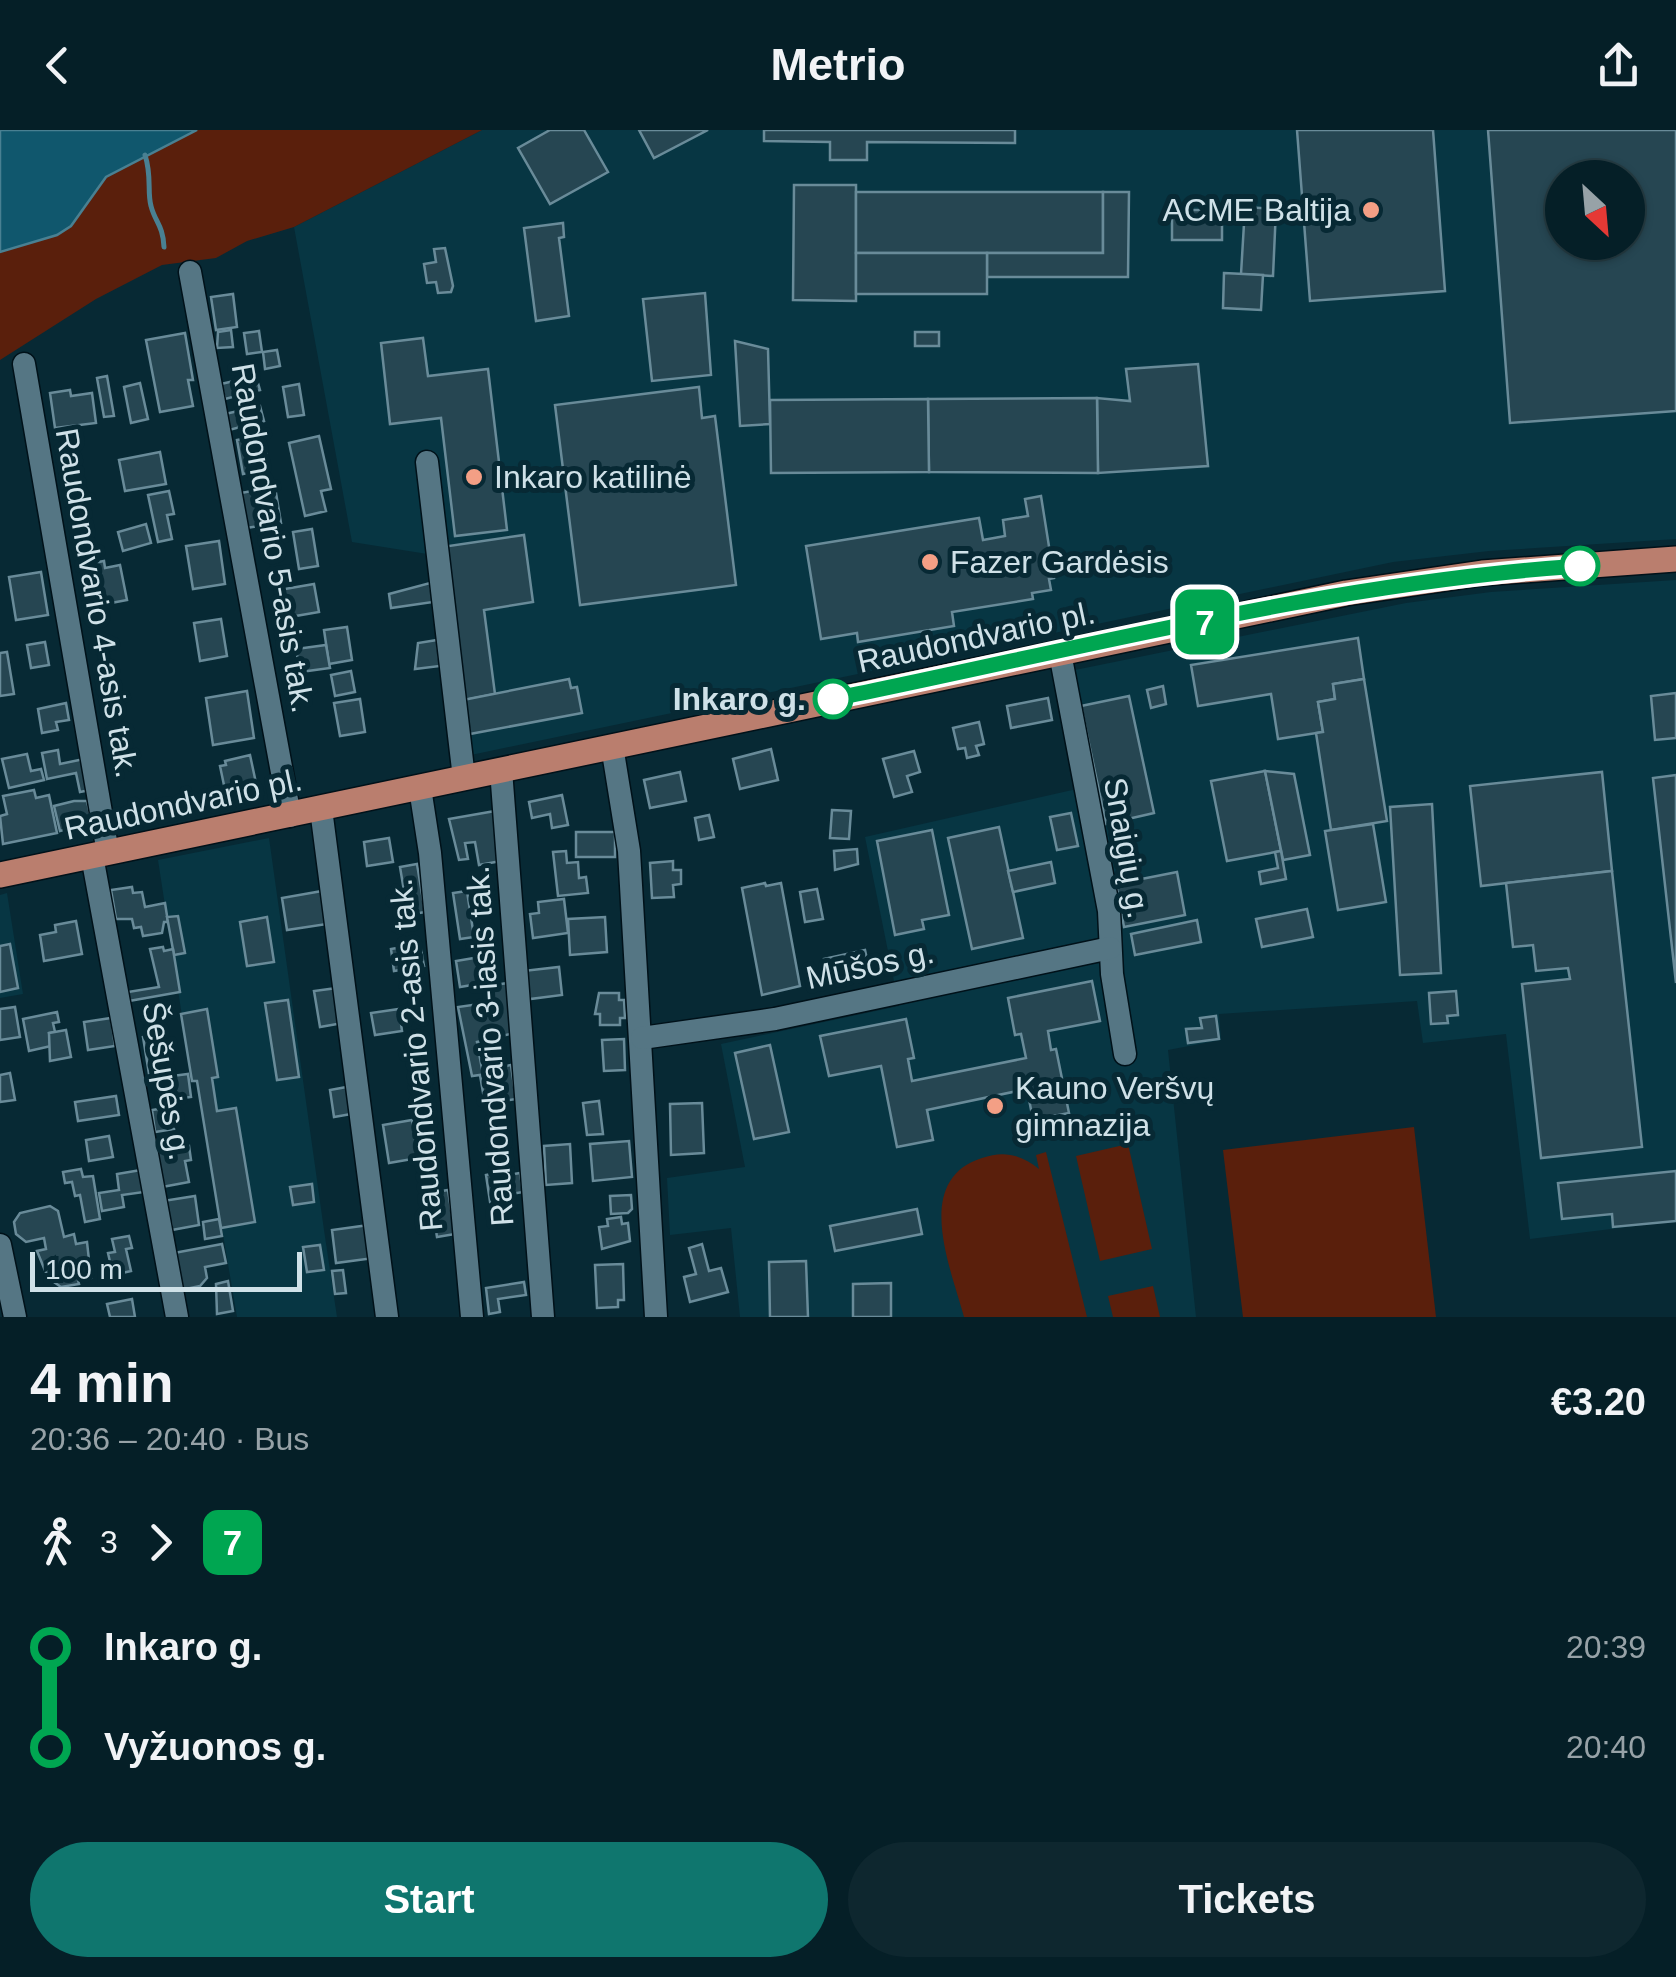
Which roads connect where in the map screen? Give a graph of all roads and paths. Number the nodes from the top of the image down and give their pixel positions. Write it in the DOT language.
graph roads {
  1 [pos="190,272"];
  2 [pos="24,364"];
  3 [pos="427,462"];
  4 [pos="1676,559"];
  5 [pos="1060,653"];
  6 [pos="612,746"];
  7 [pos="501,770"];
  8 [pos="464,778"];
  9 [pos="420,788"];
  10 [pos="321,809"];
  11 [pos="290,816"];
  12 [pos="100,854"];
  13 [pos="0,875"];
  14 [pos="1110,948"];
  15 [pos="642,1038"];
  16 [pos="1126,1054"];
  17 [pos="0,1245"];
  18 [pos="15,1317"];
  19 [pos="176,1317"];
  20 [pos="387,1317"];
  21 [pos="472,1317"];
  22 [pos="543,1317"];
  23 [pos="656,1317"];
  1 -- 11 [label="street, Raudondvario 5-asis tak."];
  2 -- 12 [label="street, Raudondvario 4-asis tak."];
  3 -- 8 [label="street"];
  4 -- 5 [label="main road, Raudondvario pl."];
  5 -- 6 [label="main road, Raudondvario pl."];
  5 -- 14 [label="street, Snaigių g."];
  6 -- 7 [label="main road, Raudondvario pl."];
  6 -- 15 [label="street"];
  7 -- 8 [label="main road, Raudondvario pl."];
  7 -- 22 [label="street, Raudondvario 3-iasis tak."];
  8 -- 9 [label="main road, Raudondvario pl."];
  9 -- 10 [label="main road, Raudondvario pl."];
  9 -- 21 [label="street, Raudondvario 2-asis tak."];
  10 -- 11 [label="main road, Raudondvario pl."];
  10 -- 20 [label="street"];
  11 -- 12 [label="main road, Raudondvario pl."];
  12 -- 13 [label="main road, Raudondvario pl."];
  12 -- 19 [label="street, Šešupės g."];
  14 -- 15 [label="street, Mūšos g."];
  14 -- 16 [label="street, Snaigių g."];
  15 -- 23 [label="street"];
  17 -- 18 [label="street"];
}
